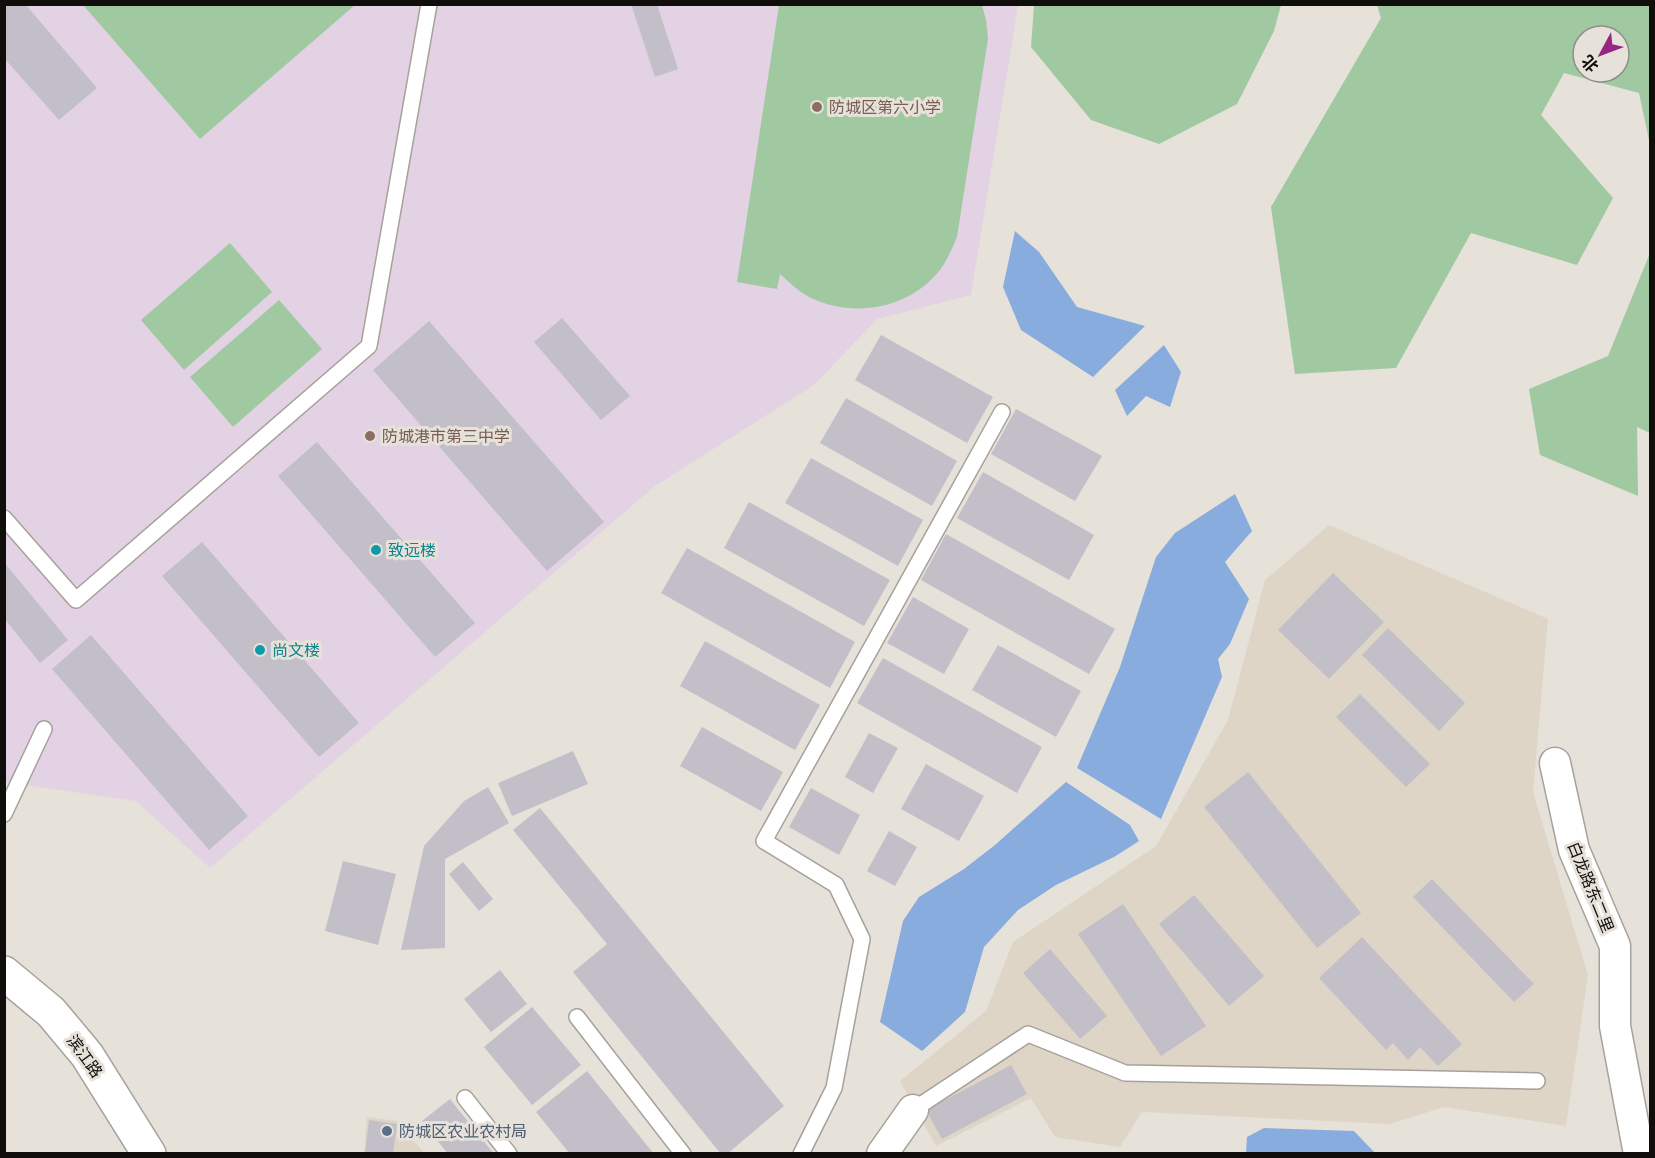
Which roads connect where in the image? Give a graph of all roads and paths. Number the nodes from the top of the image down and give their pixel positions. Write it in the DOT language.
graph roads {
  1 [pos="429,4"];
  2 [pos="1002,412"];
  3 [pos="4,518"];
  4 [pos="44,729"];
  5 [pos="1555,763"];
  6 [pos="4,814"];
  7 [pos="4,973"];
  8 [pos="577,1017"];
  9 [pos="1537,1081"];
  10 [pos="465,1098"];
  11 [pos="913,1110"];
  12 [pos="149,1154"];
  13 [pos="509,1154"];
  14 [pos="683,1154"];
  15 [pos="801,1154"];
  16 [pos="882,1154"];
  17 [pos="1639,1154"];
  1 -- 3 [label="lane"];
  2 -- 15 [label="lane"];
  4 -- 6 [label="lane"];
  5 -- 17 [label="street, 白龙路东二里"];
  7 -- 12 [label="street, 滨江路"];
  8 -- 14 [label="lane"];
  9 -- 11 [label="lane"];
  10 -- 13 [label="lane"];
  11 -- 16 [label="street"];
}
